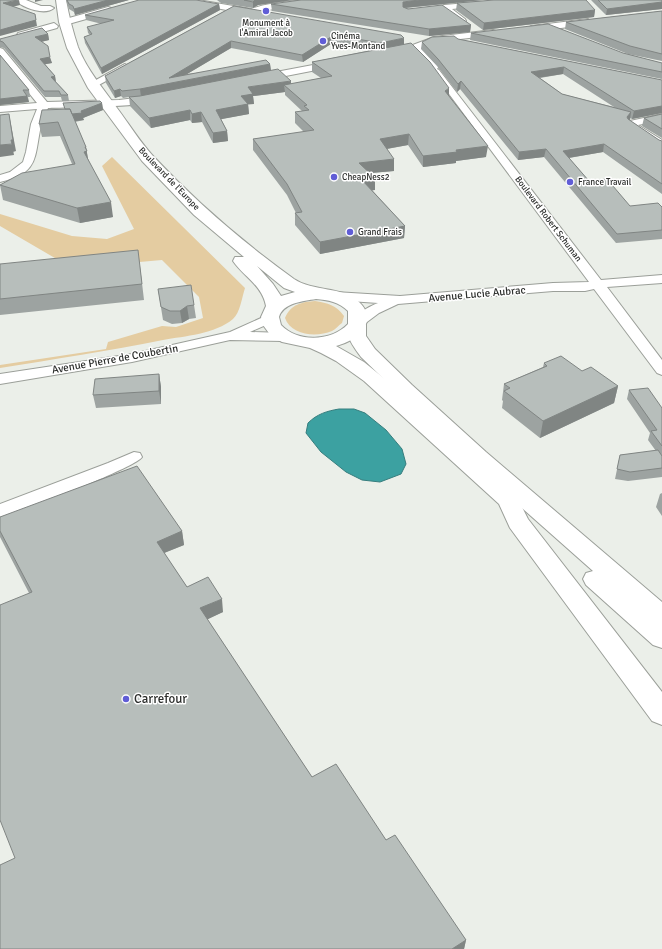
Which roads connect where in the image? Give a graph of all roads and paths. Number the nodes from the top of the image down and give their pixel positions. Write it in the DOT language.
graph roads {
  1 [pos="20,0"];
  2 [pos="184,0"];
  3 [pos="323,0"];
  4 [pos="54,3"];
  5 [pos="490,3"];
  6 [pos="117,8"];
  7 [pos="232,9"];
  8 [pos="251,12"];
  9 [pos="218,16"];
  10 [pos="274,16"];
  11 [pos="596,21"];
  12 [pos="59,24"];
  13 [pos="548,27"];
  14 [pos="519,30"];
  15 [pos="504,32"];
  16 [pos="482,35"];
  17 [pos="569,35"];
  18 [pos="12,37"];
  19 [pos="444,39"];
  20 [pos="416,42"];
  21 [pos="469,45"];
  22 [pos="0,51"];
  23 [pos="383,54"];
  24 [pos="345,62"];
  25 [pos="134,63"];
  26 [pos="249,80"];
  27 [pos="161,98"];
  28 [pos="97,99"];
  29 [pos="48,105"];
  30 [pos="0,109"];
  31 [pos="662,117"];
  32 [pos="662,145"];
  33 [pos="0,179"];
  34 [pos="662,279"];
  35 [pos="597,284"];
  36 [pos="316,294"];
  37 [pos="335,296"];
  38 [pos="400,300"];
  39 [pos="272,313"];
  40 [pos="357,324"];
  41 [pos="230,336"];
  42 [pos="284,337"];
  43 [pos="313,343"];
  44 [pos="662,370"];
  45 [pos="0,379"];
  46 [pos="134,457"];
  47 [pos="508,500"];
  48 [pos="0,511"];
  49 [pos="662,617"];
  50 [pos="662,638"];
  51 [pos="662,713"];
  1 -- 4 [label="street"];
  2 -- 7 [label="street"];
  3 -- 8 [label="street"];
  4 -- 12 [label="main road, Boulevard de l'Europe"];
  5 -- 16 [label="street"];
  6 -- 12 [label="street"];
  7 -- 8 [label="street"];
  7 -- 9 [label="street"];
  8 -- 10 [label="street"];
  11 -- 13 [label="street"];
  12 -- 18 [label="street"];
  12 -- 28 [label="main road, Boulevard de l'Europe"];
  13 -- 14 [label="street"];
  13 -- 17 [label="street"];
  15 -- 16 [label="street"];
  16 -- 19 [label="street"];
  19 -- 20 [label="street"];
  19 -- 21 [label="street"];
  20 -- 23 [label="street"];
  20 -- 35 [label="street, Boulevard Robert Schuman"];
  22 -- 29 [label="street"];
  24 -- 26 [label="street"];
  25 -- 28 [label="street"];
  27 -- 28 [label="street"];
  28 -- 29 [label="street"];
  28 -- 36 [label="main road, Boulevard de l'Europe"];
  28 -- 39 [label="main road, Boulevard de l'Europe"];
  29 -- 30 [label="street"];
  29 -- 33 [label="street"];
  31 -- 32 [label="street"];
  34 -- 35 [label="street, Avenue Lucie Aubrac"];
  35 -- 38 [label="street, Avenue Lucie Aubrac"];
  35 -- 44 [label="street, Boulevard Robert Schuman"];
  36 -- 37 [label="main road"];
  36 -- 39 [label="main road"];
  37 -- 38 [label="street, Avenue Lucie Aubrac"];
  37 -- 40 [label="main road"];
  38 -- 40 [label="street, Avenue Lucie Aubrac"];
  39 -- 41 [label="street, Avenue Pierre de Coubertin"];
  39 -- 42 [label="main road"];
  40 -- 43 [label="main road"];
  40 -- 49 [label="main road"];
  41 -- 42 [label="street, Avenue Pierre de Coubertin"];
  41 -- 45 [label="street, Avenue Pierre de Coubertin"];
  42 -- 43 [label="main road"];
  43 -- 47 [label="main road"];
  46 -- 48 [label="street"];
  47 -- 50 [label="main road"];
  47 -- 51 [label="main road"];
}
